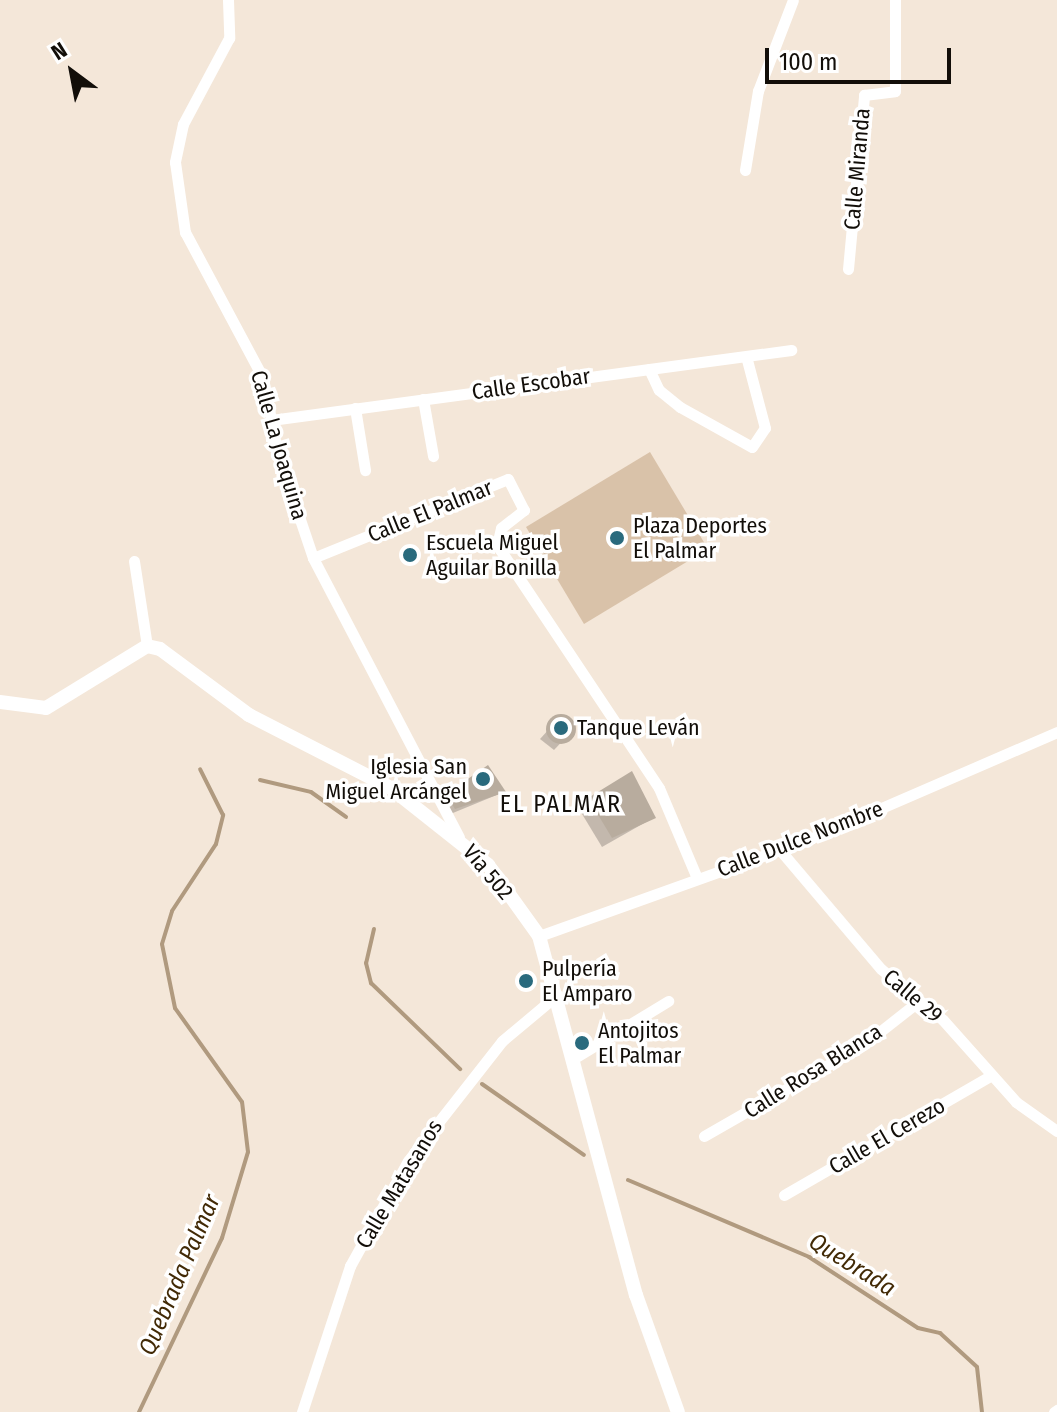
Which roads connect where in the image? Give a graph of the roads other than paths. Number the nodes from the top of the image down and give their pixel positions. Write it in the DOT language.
graph roads {
  1 [pos="228,0"];
  2 [pos="793,0"];
  3 [pos="895,0"];
  4 [pos="745,170"];
  5 [pos="848,269"];
  6 [pos="791,350"];
  7 [pos="746,356"];
  8 [pos="649,369"];
  9 [pos="423,399"];
  10 [pos="355,408"];
  11 [pos="271,420"];
  12 [pos="433,456"];
  13 [pos="365,470"];
  14 [pos="313,558"];
  15 [pos="134,561"];
  16 [pos="147,646"];
  17 [pos="0,702"];
  18 [pos="1057,732"];
  19 [pos="459,837"];
  20 [pos="780,850"];
  21 [pos="697,878"];
  22 [pos="539,936"];
  23 [pos="557,995"];
  24 [pos="668,1001"];
  25 [pos="919,1001"];
  26 [pos="576,1057"];
  27 [pos="990,1076"];
  28 [pos="1057,1131"];
  29 [pos="704,1136"];
  30 [pos="784,1195"];
  31 [pos="302,1412"];
  32 [pos="678,1412"];
  1 -- 11 [label="street, Calle La Joaquina"];
  2 -- 4 [label="street"];
  3 -- 5 [label="street, Calle Miranda"];
  6 -- 7 [label="street, Calle Escobar"];
  7 -- 8 [label="street, Calle Escobar"];
  7 -- 8 [label="street"];
  8 -- 9 [label="street, Calle Escobar"];
  9 -- 10 [label="street, Calle Escobar"];
  9 -- 12 [label="street"];
  10 -- 11 [label="street, Calle Escobar"];
  10 -- 13 [label="street"];
  11 -- 14 [label="street, Calle La Joaquina"];
  14 -- 19 [label="street, Calle La Joaquina"];
  14 -- 21 [label="street, Calle El Palmar"];
  15 -- 16 [label="street"];
  16 -- 17 [label="street"];
  16 -- 19 [label="street, Vía 502"];
  18 -- 20 [label="street, Calle Dulce Nombre"];
  19 -- 22 [label="street, Vía 502"];
  20 -- 21 [label="street, Calle Dulce Nombre"];
  20 -- 25 [label="street, Calle 29"];
  21 -- 22 [label="street, Calle Dulce Nombre"];
  22 -- 23 [label="street, Vía 502"];
  23 -- 26 [label="street, Vía 502"];
  23 -- 31 [label="street, Calle Matasanos"];
  24 -- 26 [label="street"];
  25 -- 27 [label="street, Calle 29"];
  25 -- 29 [label="street, Calle Rosa Blanca"];
  26 -- 32 [label="street, Vía 502"];
  27 -- 28 [label="street, Calle 29"];
  27 -- 30 [label="street, Calle El Cerezo"];
}
